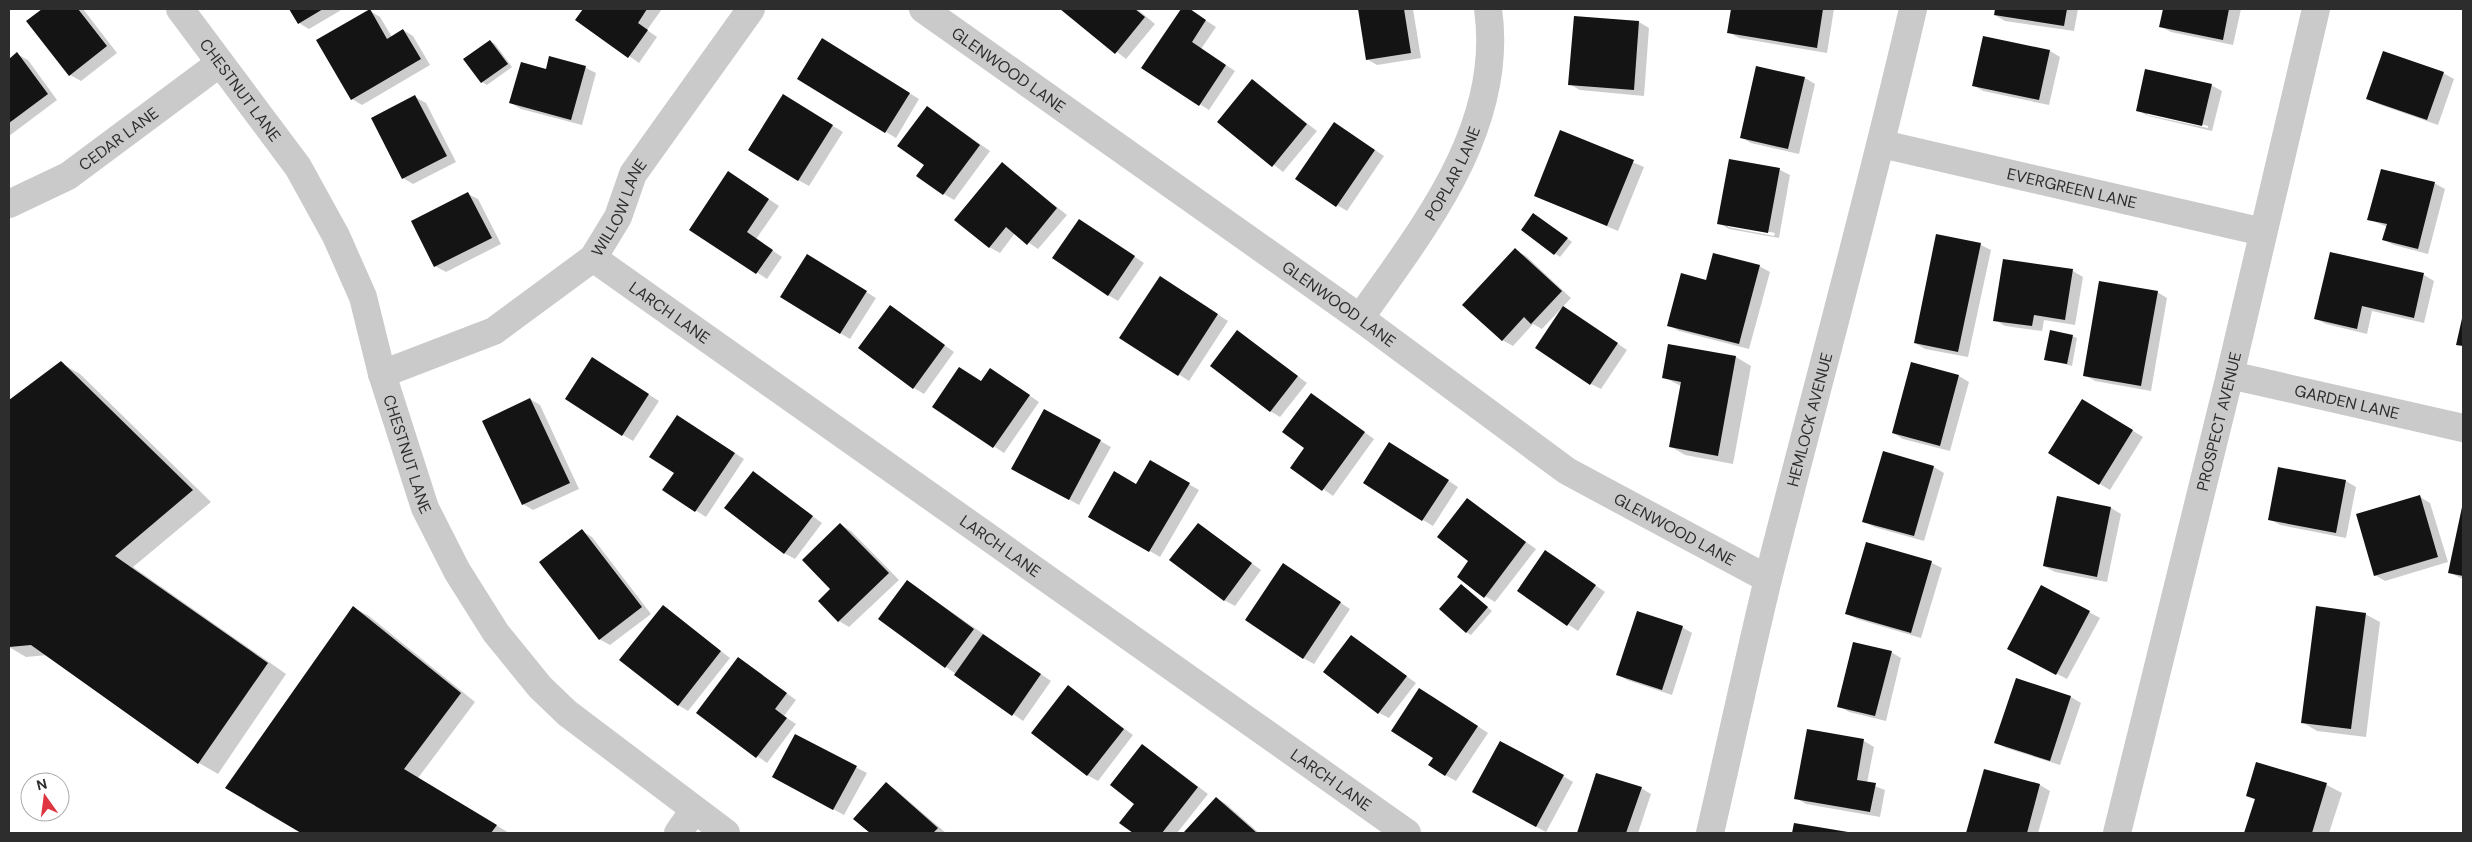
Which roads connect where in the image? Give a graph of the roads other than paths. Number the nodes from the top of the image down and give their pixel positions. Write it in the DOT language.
graph roads {
  1 [pos="180,9"];
  2 [pos="751,9"];
  3 [pos="923,9"];
  4 [pos="1488,9"];
  5 [pos="1913,9"];
  6 [pos="2316,9"];
  7 [pos="220,63"];
  8 [pos="1882,144"];
  9 [pos="9,204"];
  10 [pos="2263,232"];
  11 [pos="593,258"];
  12 [pos="1360,318"];
  13 [pos="382,374"];
  14 [pos="2230,375"];
  15 [pos="2463,428"];
  16 [pos="1768,579"];
  17 [pos="694,810"];
  18 [pos="678,833"];
  19 [pos="726,833"];
  20 [pos="1407,833"];
  21 [pos="1710,833"];
  22 [pos="2117,833"];
  1 -- 7 [label="street, CHESTNUT LANE"];
  2 -- 11 [label="street, WILLOW LANE"];
  3 -- 12 [label="street, GLENWOOD LANE"];
  4 -- 12 [label="street, POPLAR LANE"];
  5 -- 8 [label="street, HEMLOCK AVENUE"];
  6 -- 10 [label="street, PROSPECT AVENUE"];
  7 -- 9 [label="street, CEDAR LANE"];
  7 -- 13 [label="street, CHESTNUT LANE"];
  8 -- 10 [label="street, EVERGREEN LANE"];
  8 -- 16 [label="street, HEMLOCK AVENUE"];
  10 -- 14 [label="street, PROSPECT AVENUE"];
  11 -- 13 [label="street, WILLOW LANE"];
  11 -- 20 [label="street, LARCH LANE"];
  12 -- 16 [label="street, GLENWOOD LANE"];
  13 -- 17 [label="street, CHESTNUT LANE"];
  14 -- 15 [label="street, GARDEN LANE"];
  14 -- 22 [label="street, PROSPECT AVENUE"];
  16 -- 21 [label="street, HEMLOCK AVENUE"];
  17 -- 18 [label="street"];
  17 -- 19 [label="street, CHESTNUT LANE"];
}
